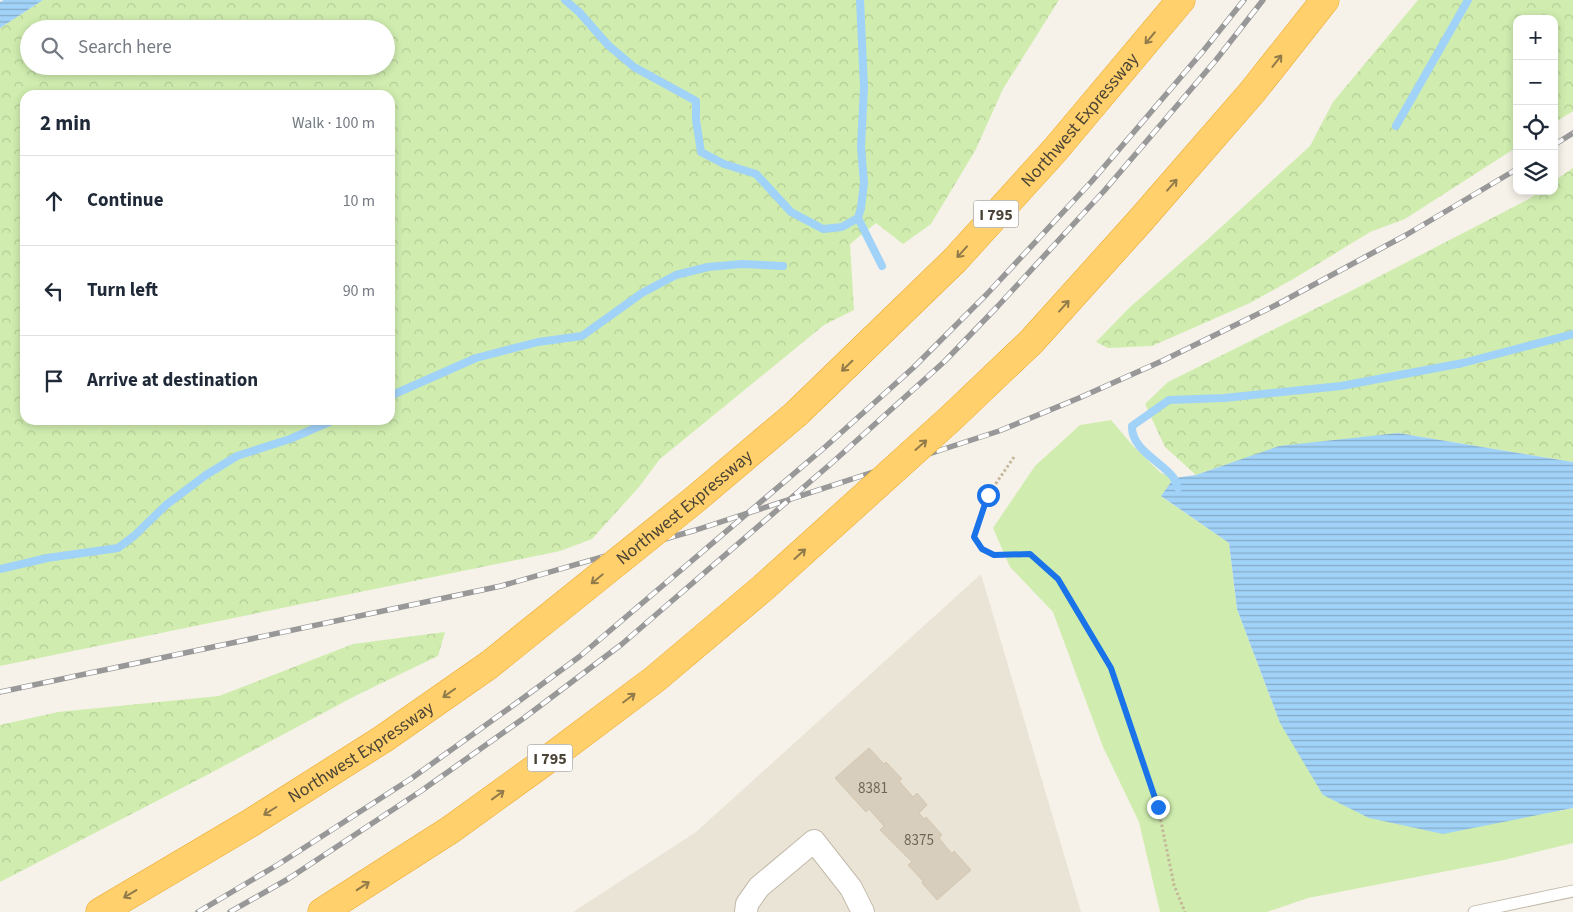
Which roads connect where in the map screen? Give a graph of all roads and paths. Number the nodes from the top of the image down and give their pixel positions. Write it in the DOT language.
graph roads {
  1 [pos="1181,0"];
  2 [pos="1324,0"];
  3 [pos="1014,457"];
  4 [pos="1573,891"];
  5 [pos="100,912"];
  6 [pos="322,912"];
  7 [pos="746,912"];
  8 [pos="863,912"];
  9 [pos="1185,912"];
  10 [pos="1474,912"];
  1 -- 5 [label="highway, Northwest Expressway / I 795, one-way, bridge"];
  6 -- 2 [label="highway, I 795, one-way, bridge"];
  3 -- 9 [label="path"];
  4 -- 10 [label="lane"];
  7 -- 8 [label="street"];
}
